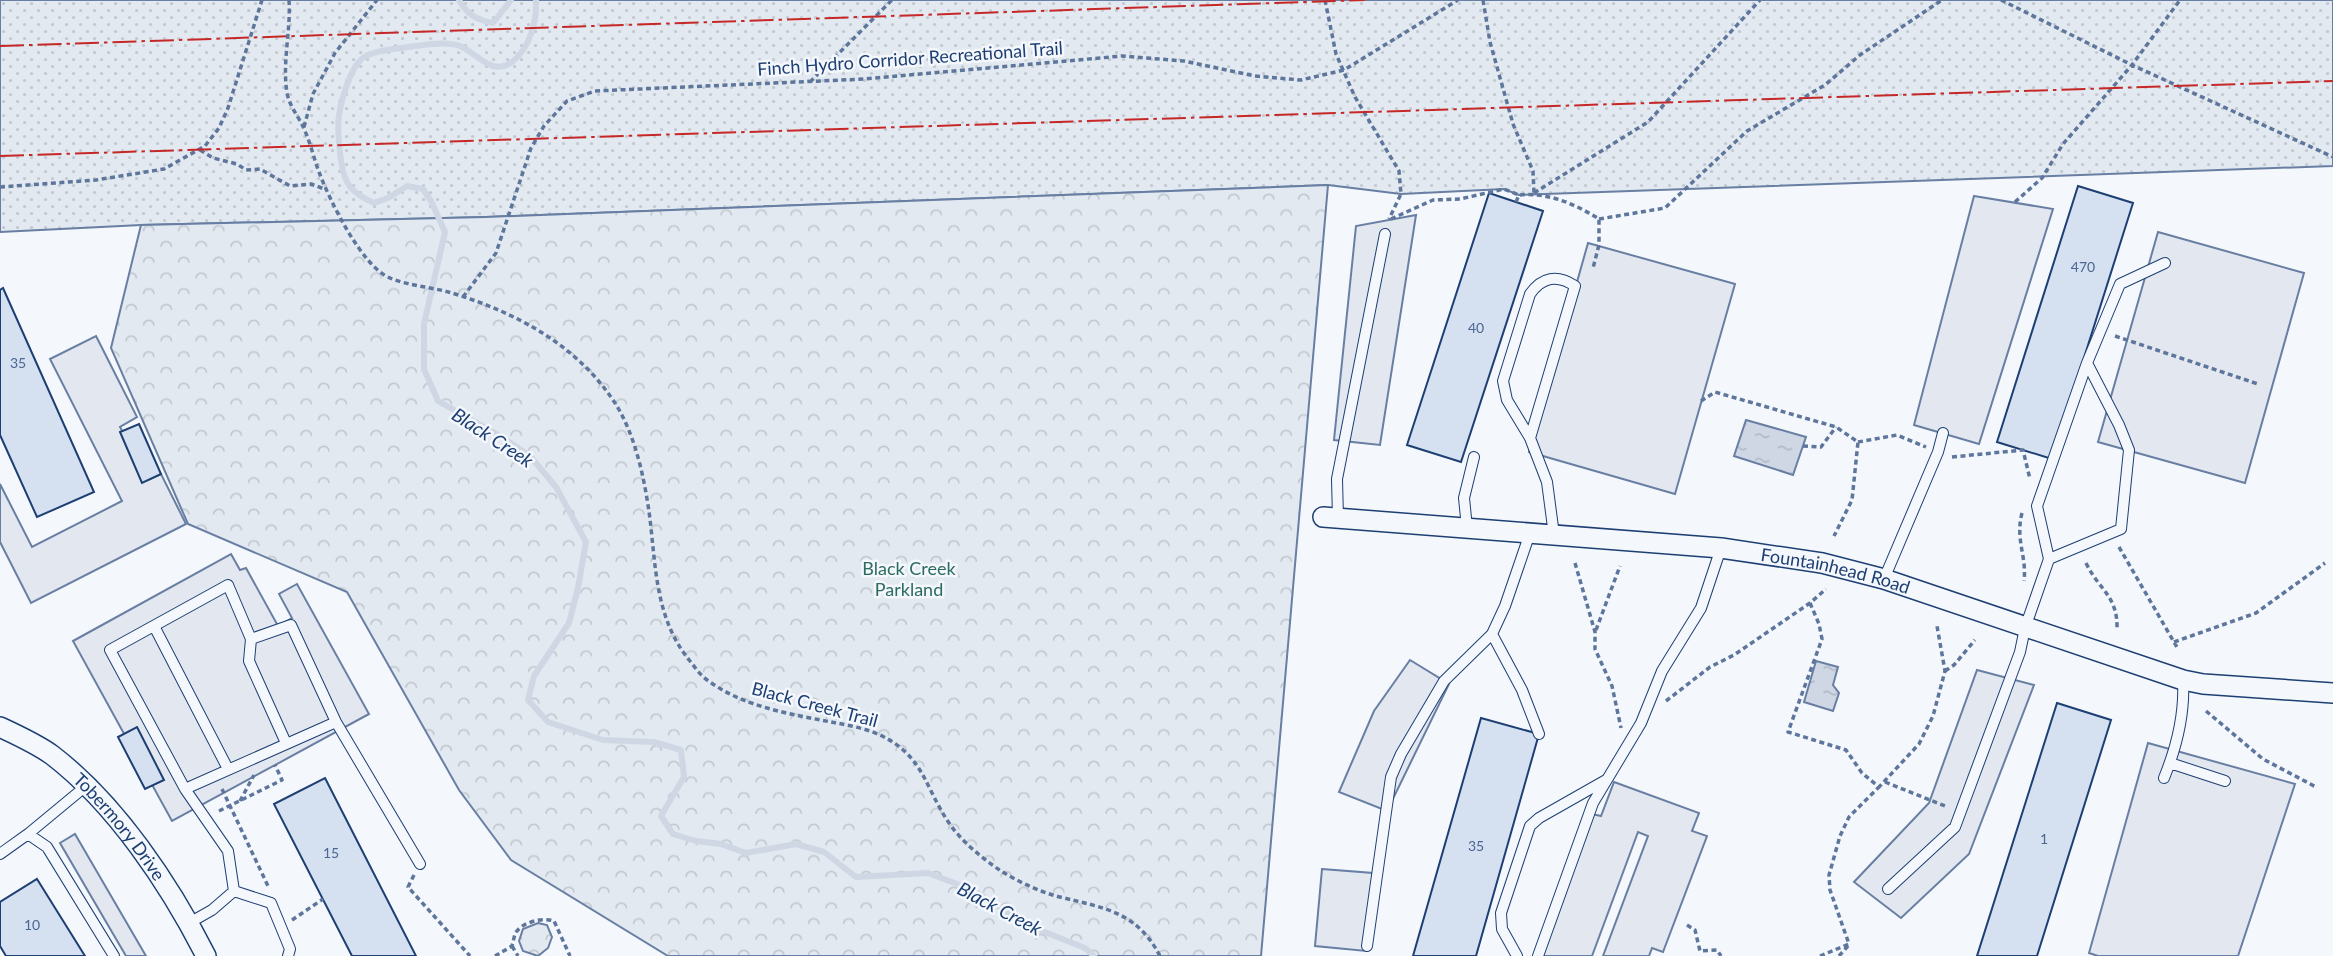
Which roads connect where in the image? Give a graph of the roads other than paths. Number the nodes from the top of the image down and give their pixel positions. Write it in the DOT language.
graph roads {
  1 [pos="1385,234"];
  2 [pos="2165,263"];
  3 [pos="2087,363"];
  4 [pos="1942,433"];
  5 [pos="1530,438"];
  6 [pos="1474,457"];
  7 [pos="1331,518"];
  8 [pos="1467,528"];
  9 [pos="1530,533"];
  10 [pos="1554,536"];
  11 [pos="1721,548"];
  12 [pos="2049,559"];
  13 [pos="1884,579"];
  14 [pos="154,626"];
  15 [pos="2025,628"];
  16 [pos="1492,634"];
  17 [pos="251,639"];
  18 [pos="2183,680"];
  19 [pos="2333,693"];
  20 [pos="335,722"];
  21 [pos="0,727"];
  22 [pos="1539,734"];
  23 [pos="286,743"];
  24 [pos="2170,763"];
  25 [pos="228,769"];
  26 [pos="2164,778"];
  27 [pos="1606,780"];
  28 [pos="2225,781"];
  29 [pos="86,786"];
  30 [pos="185,789"];
  31 [pos="28,834"];
  32 [pos="0,854"];
  33 [pos="420,863"];
  34 [pos="1888,888"];
  35 [pos="234,891"];
  36 [pos="189,923"];
  37 [pos="1367,946"];
  38 [pos="114,956"];
  39 [pos="206,956"];
  40 [pos="288,956"];
  41 [pos="1517,956"];
  42 [pos="1538,956"];
  1 -- 7 [label="lane"];
  2 -- 3 [label="lane"];
  3 -- 12 [label="lane"];
  3 -- 12 [label="lane"];
  4 -- 13 [label="lane"];
  5 -- 5 [label="lane"];
  5 -- 10 [label="lane"];
  6 -- 8 [label="lane"];
  7 -- 8 [label="street, Fountainhead Road"];
  8 -- 9 [label="street, Fountainhead Road"];
  9 -- 10 [label="street, Fountainhead Road"];
  9 -- 16 [label="lane"];
  10 -- 11 [label="street, Fountainhead Road"];
  11 -- 13 [label="street, Fountainhead Road"];
  11 -- 27 [label="lane"];
  12 -- 15 [label="lane"];
  13 -- 15 [label="street, Fountainhead Road"];
  14 -- 17 [label="lane"];
  14 -- 25 [label="lane"];
  14 -- 30 [label="lane"];
  15 -- 18 [label="street, Fountainhead Road"];
  15 -- 34 [label="lane"];
  16 -- 22 [label="lane"];
  16 -- 37 [label="lane"];
  17 -- 20 [label="lane"];
  17 -- 23 [label="lane"];
  18 -- 19 [label="street, Fountainhead Road"];
  18 -- 24 [label="lane"];
  20 -- 23 [label="lane"];
  20 -- 33 [label="lane"];
  21 -- 29 [label="street, Tobermory Drive"];
  23 -- 25 [label="lane"];
  24 -- 26 [label="lane"];
  24 -- 28 [label="lane"];
  25 -- 30 [label="lane"];
  27 -- 41 [label="lane"];
  27 -- 42 [label="lane"];
  29 -- 31 [label="lane"];
  29 -- 36 [label="street, Tobermory Drive"];
  30 -- 35 [label="lane"];
  31 -- 32 [label="lane"];
  31 -- 38 [label="lane"];
  35 -- 36 [label="lane"];
  35 -- 40 [label="lane"];
  36 -- 39 [label="street, Tobermory Drive"];
}
